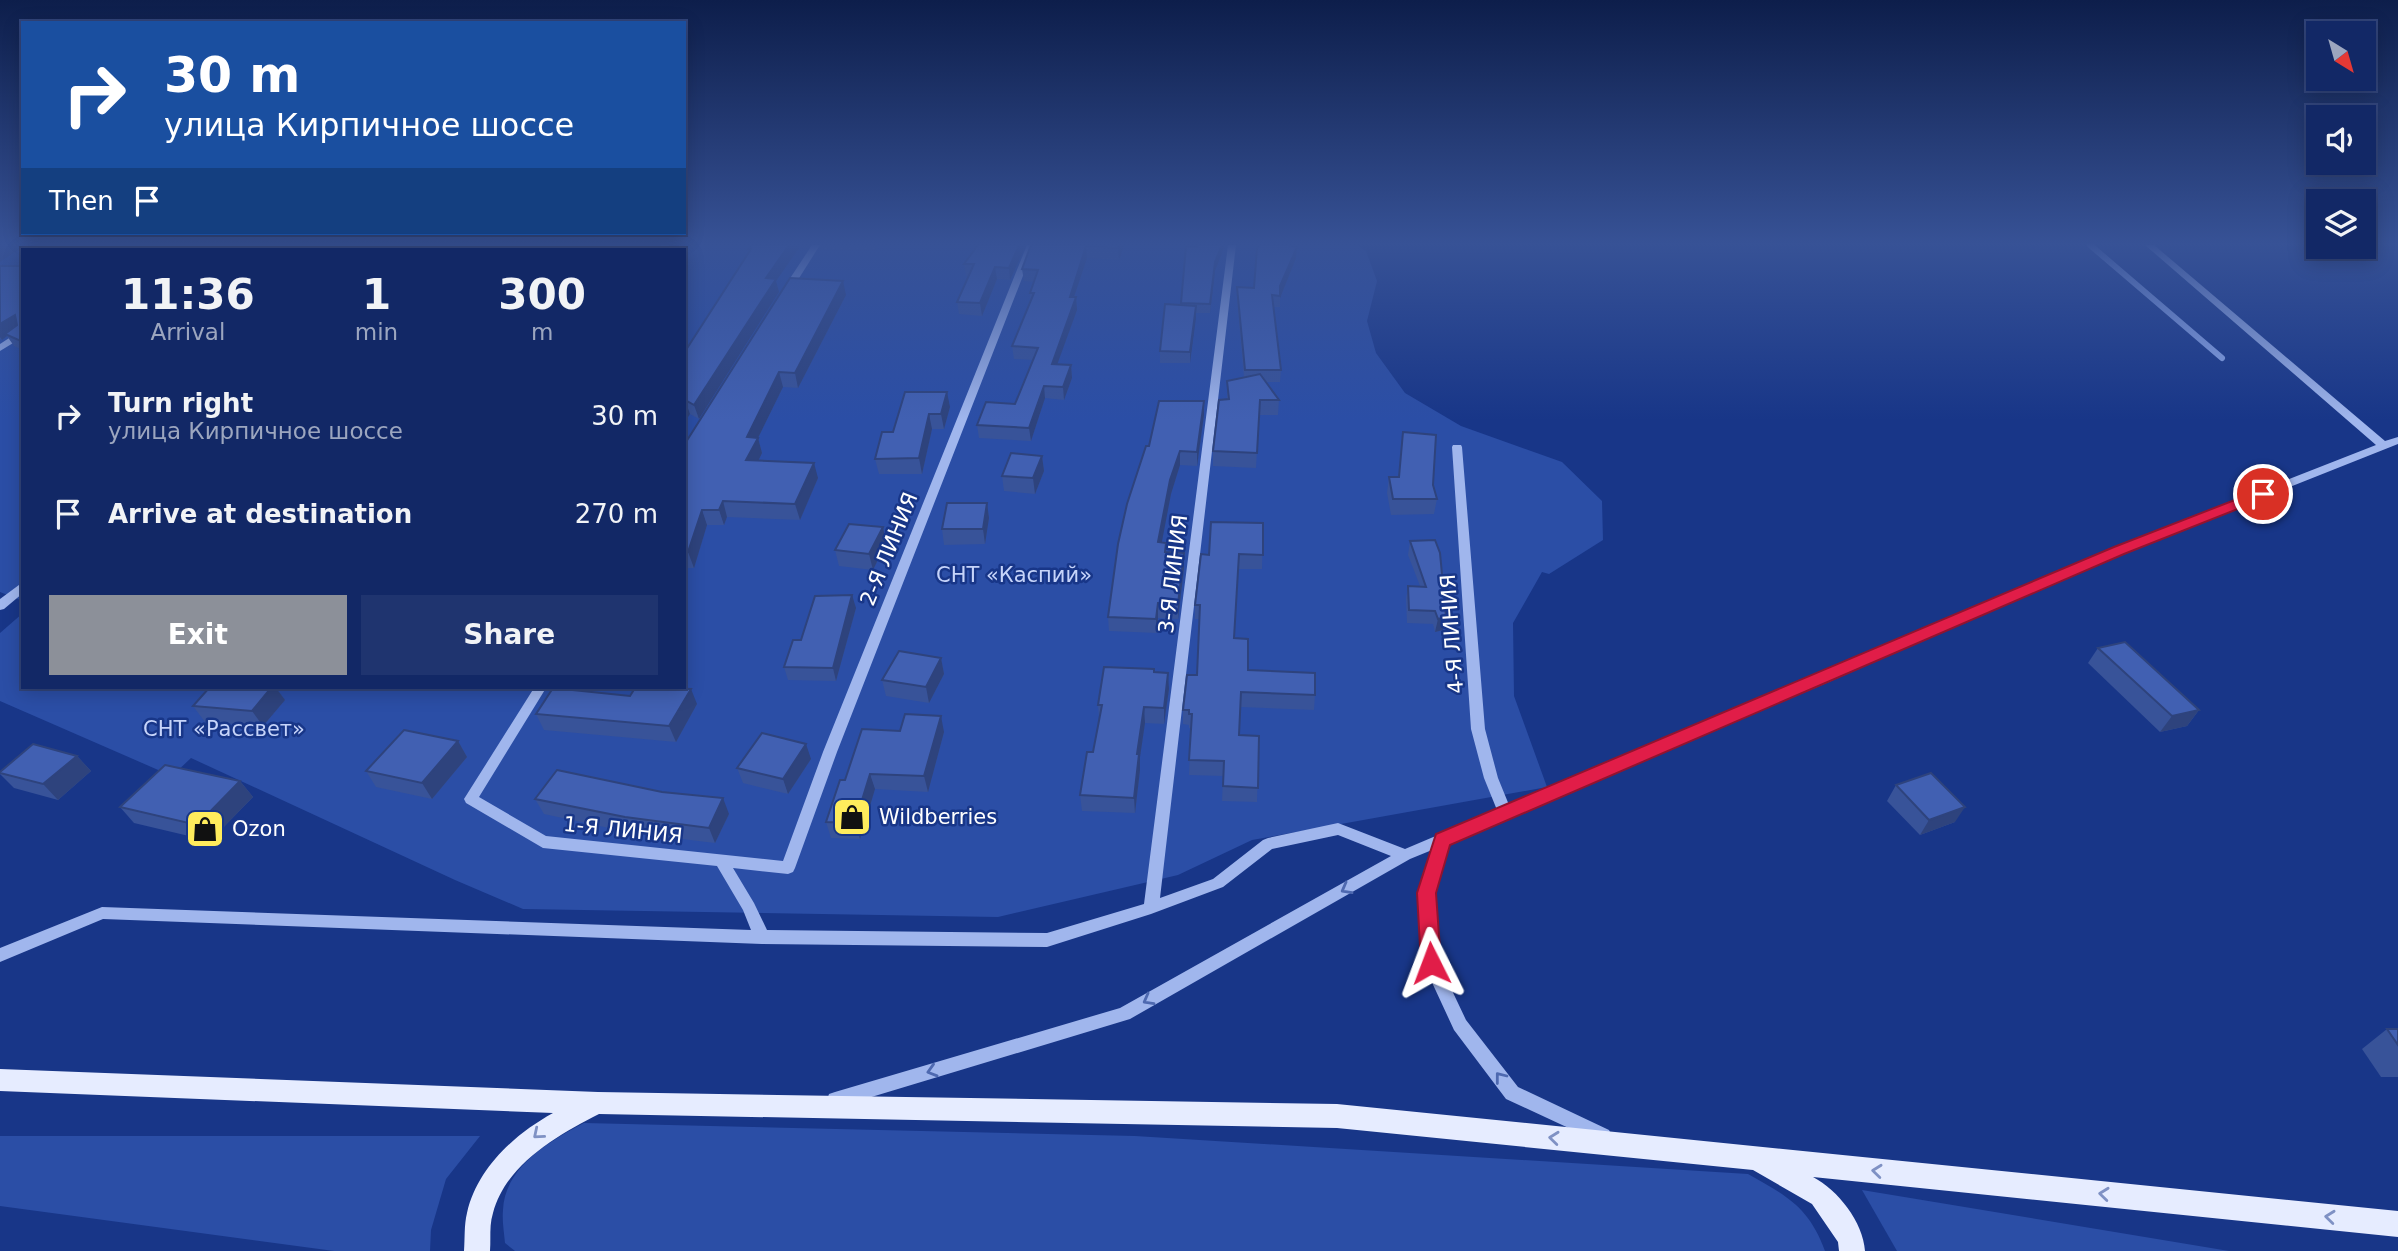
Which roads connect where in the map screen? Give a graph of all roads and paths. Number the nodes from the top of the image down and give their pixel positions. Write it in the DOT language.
graph roads {
  1 [pos="1008,303"];
  2 [pos="1225,303"];
  3 [pos="2217,303"];
  4 [pos="21,333"];
  5 [pos="0,348"];
  6 [pos="2398,440"];
  7 [pos="2384,446"];
  8 [pos="1457,447"];
  9 [pos="21,588"];
  10 [pos="0,606"];
  11 [pos="539,689"];
  12 [pos="1505,813"];
  13 [pos="1442,840"];
  14 [pos="1405,855"];
  15 [pos="721,861"];
  16 [pos="788,869"];
  17 [pos="1151,908"];
  18 [pos="762,937"];
  19 [pos="0,955"];
  20 [pos="0,1080"];
  21 [pos="598,1103"];
  22 [pos="815,1106"];
  23 [pos="1622,1145"];
  24 [pos="1756,1159"];
  25 [pos="2398,1224"];
  26 [pos="477,1251"];
  27 [pos="1852,1251"];
  1 -- 16 [label="street, 2-Я ЛИНИЯ"];
  2 -- 17 [label="street, 3-Я ЛИНИЯ"];
  3 -- 7 [label="street"];
  4 -- 5 [label="street"];
  6 -- 7 [label="street"];
  7 -- 12 [label="street"];
  8 -- 12 [label="street, 4-Я ЛИНИЯ"];
  9 -- 10 [label="street"];
  11 -- 15 [label="street, 1-Я ЛИНИЯ"];
  12 -- 13 [label="street"];
  13 -- 14 [label="street"];
  23 -- 13 [label="street, one-way"];
  14 -- 17 [label="street"];
  14 -- 22 [label="street, one-way"];
  15 -- 16 [label="street, 1-Я ЛИНИЯ"];
  15 -- 18 [label="street"];
  17 -- 18 [label="street"];
  18 -- 19 [label="street"];
  20 -- 21 [label="main road"];
  21 -- 22 [label="main road"];
  21 -- 26 [label="main road, one-way"];
  23 -- 22 [label="main road, one-way"];
  23 -- 24 [label="main road"];
  25 -- 24 [label="main road, one-way"];
  24 -- 27 [label="main road"];
}
